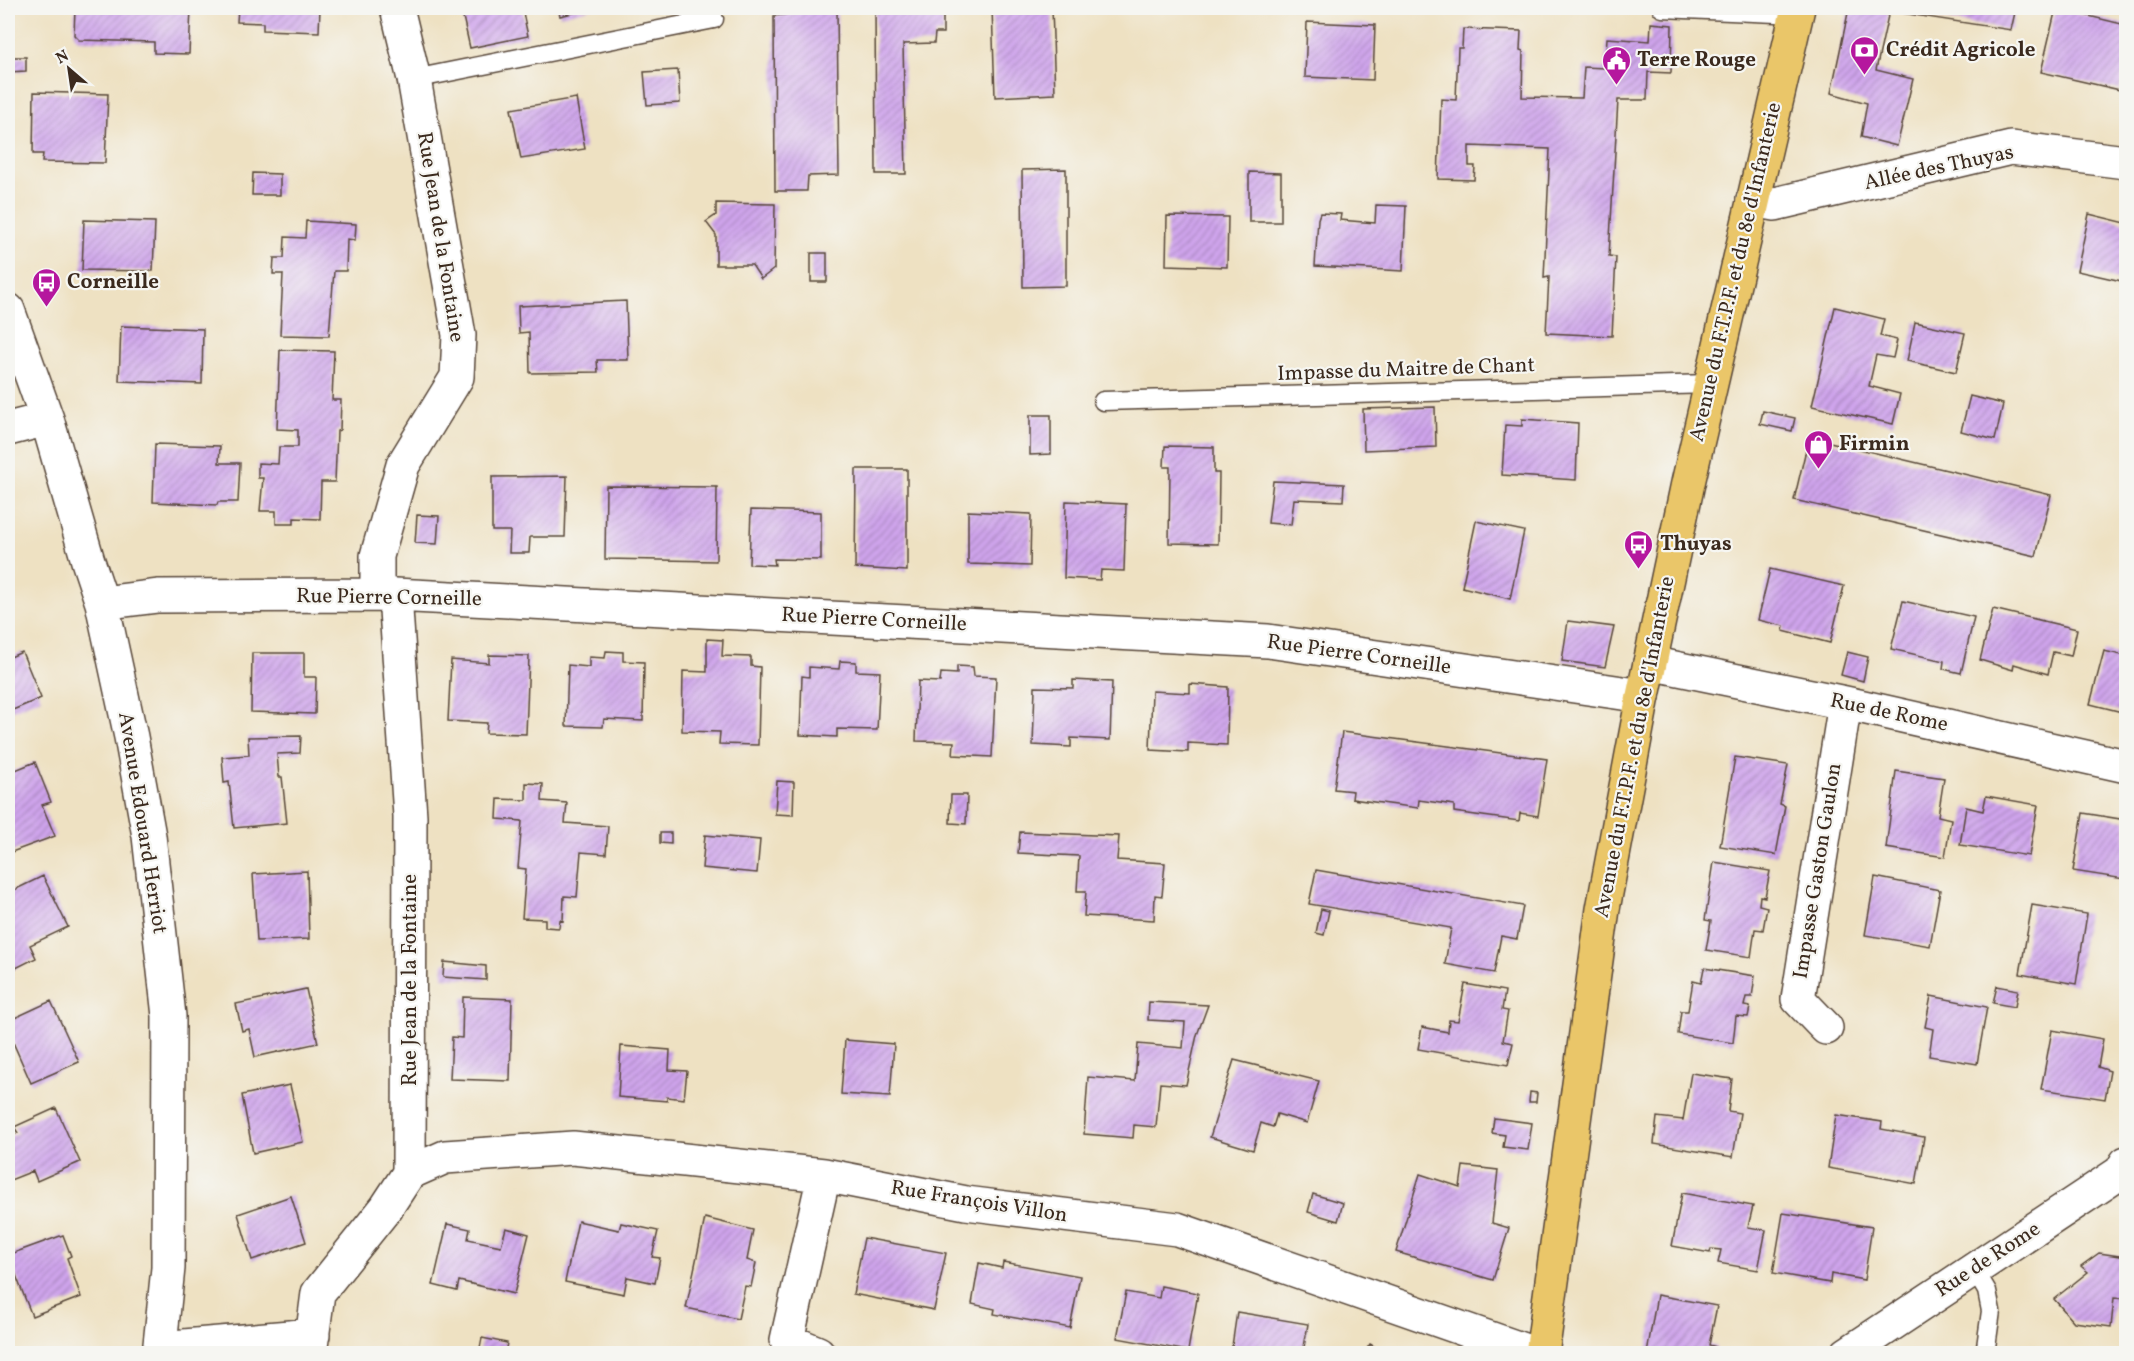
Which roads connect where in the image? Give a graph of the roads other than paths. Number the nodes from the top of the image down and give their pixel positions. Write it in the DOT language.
graph roads {
  1 [pos="397,8"];
  2 [pos="1662,8"];
  3 [pos="1797,11"];
  4 [pos="714,19"];
  5 [pos="414,79"];
  6 [pos="2127,162"];
  7 [pos="1753,200"];
  8 [pos="9,318"];
  9 [pos="1710,384"];
  10 [pos="1102,400"];
  11 [pos="47,419"];
  12 [pos="8,429"];
  13 [pos="386,595"];
  14 [pos="102,603"];
  15 [pos="1650,663"];
  16 [pos="1643,696"];
  17 [pos="1845,703"];
  18 [pos="2127,766"];
  19 [pos="1826,1028"];
  20 [pos="2127,1163"];
  21 [pos="409,1173"];
  22 [pos="824,1175"];
  23 [pos="1974,1269"];
  24 [pos="311,1344"];
  25 [pos="160,1351"];
  26 [pos="818,1353"];
  27 [pos="1535,1353"];
  28 [pos="1542,1353"];
  29 [pos="1847,1353"];
  30 [pos="1985,1353"];
  1 -- 5 [label="street, Rue Jean de la Fontaine"];
  2 -- 3 [label="lane"];
  3 -- 7 [label="main road, Avenue du F.T.P.F. et du 8e d'Infanterie"];
  4 -- 5 [label="lane"];
  5 -- 13 [label="street, Rue Jean de la Fontaine"];
  6 -- 7 [label="street, Allée des Thuyas"];
  7 -- 9 [label="main road, Avenue du F.T.P.F. et du 8e d'Infanterie"];
  8 -- 11 [label="street, Avenue Edouard Herriot"];
  9 -- 10 [label="lane, Impasse du Maitre de Chant"];
  9 -- 15 [label="main road, Avenue du F.T.P.F. et du 8e d'Infanterie"];
  11 -- 12 [label="street"];
  11 -- 14 [label="street, Avenue Edouard Herriot"];
  13 -- 14 [label="street, Rue Pierre Corneille"];
  13 -- 16 [label="street, Rue Pierre Corneille"];
  13 -- 21 [label="street, Rue Jean de la Fontaine"];
  14 -- 25 [label="street, Avenue Edouard Herriot"];
  15 -- 16 [label="main road, Avenue du F.T.P.F. et du 8e d'Infanterie"];
  15 -- 17 [label="street, Rue de Rome"];
  16 -- 28 [label="main road, Avenue du F.T.P.F. et du 8e d'Infanterie"];
  17 -- 18 [label="street, Rue de Rome"];
  17 -- 19 [label="street, Impasse Gaston Gaulon"];
  20 -- 23 [label="street, Rue de Rome"];
  21 -- 22 [label="street, Rue François Villon"];
  21 -- 24 [label="street"];
  22 -- 26 [label="street"];
  22 -- 27 [label="street, Rue François Villon"];
  23 -- 29 [label="street, Rue de Rome"];
  23 -- 30 [label="lane"];
  24 -- 25 [label="street"];
}
